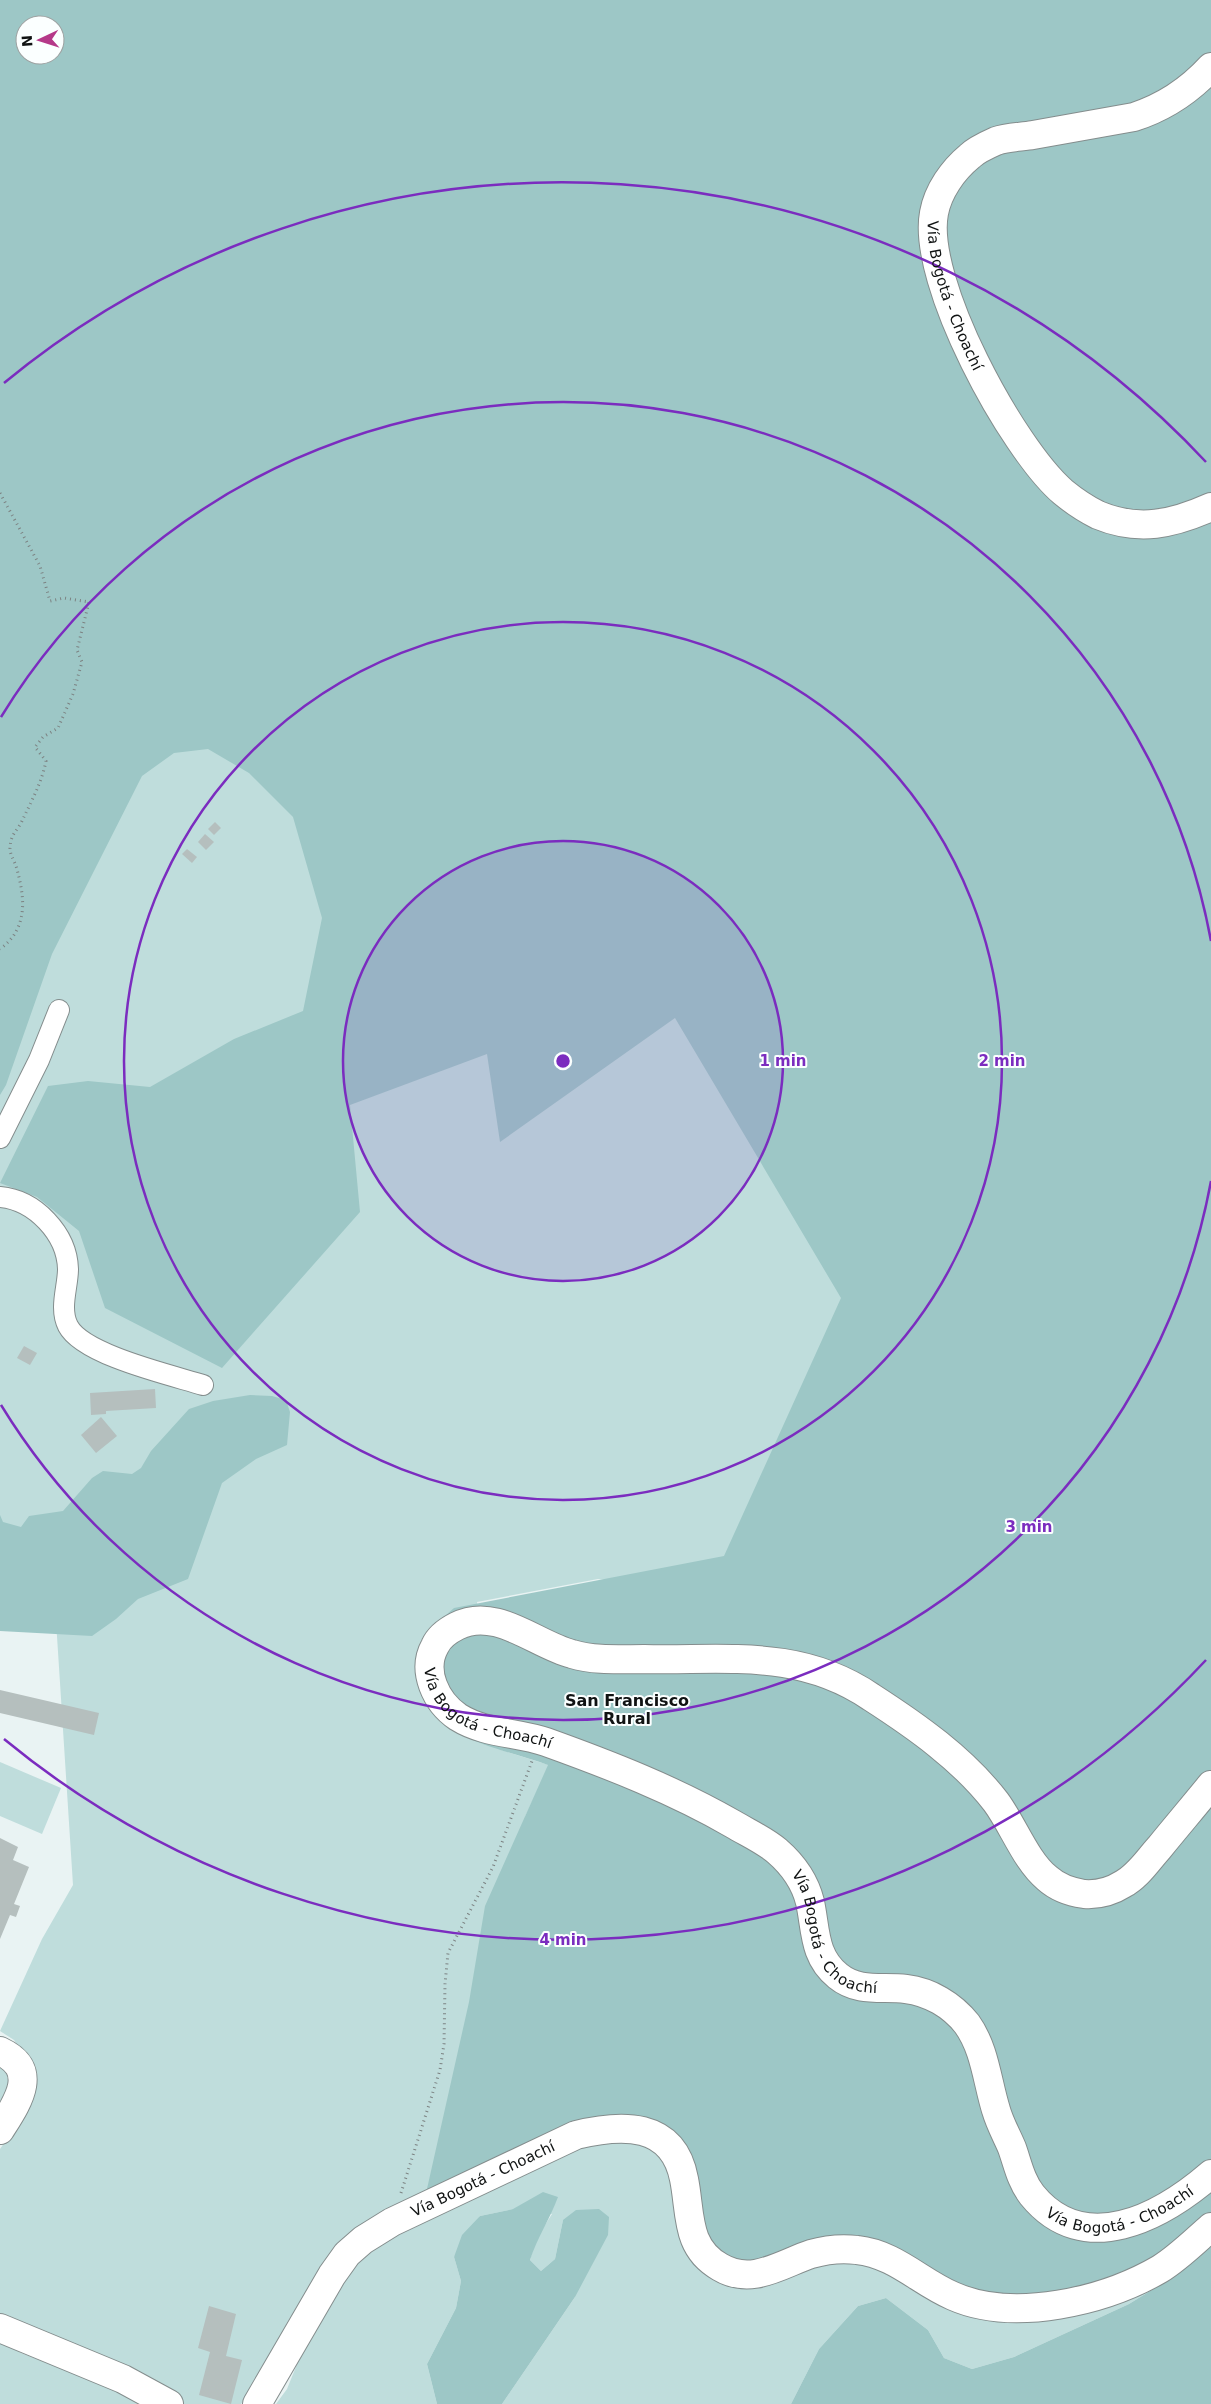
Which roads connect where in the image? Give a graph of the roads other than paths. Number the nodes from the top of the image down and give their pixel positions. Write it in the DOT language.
graph roads {
  1 [pos="1211,67"];
  2 [pos="1211,507"];
  3 [pos="59,1010"];
  4 [pos="0,1138"];
  5 [pos="0,1197"];
  6 [pos="203,1385"];
  7 [pos="1211,1785"];
  8 [pos="0,2051"];
  9 [pos="0,2130"];
  10 [pos="1211,2174"];
  11 [pos="1211,2227"];
  12 [pos="0,2328"];
  13 [pos="170,2404"];
  14 [pos="258,2404"];
  1 -- 2 [label="main road, Vía Bogotá - Choachí"];
  3 -- 4 [label="street"];
  5 -- 6 [label="street"];
  7 -- 10 [label="main road, Vía Bogotá - Choachí"];
  8 -- 9 [label="main road"];
  11 -- 14 [label="main road, Vía Bogotá - Choachí"];
  12 -- 13 [label="main road"];
}
